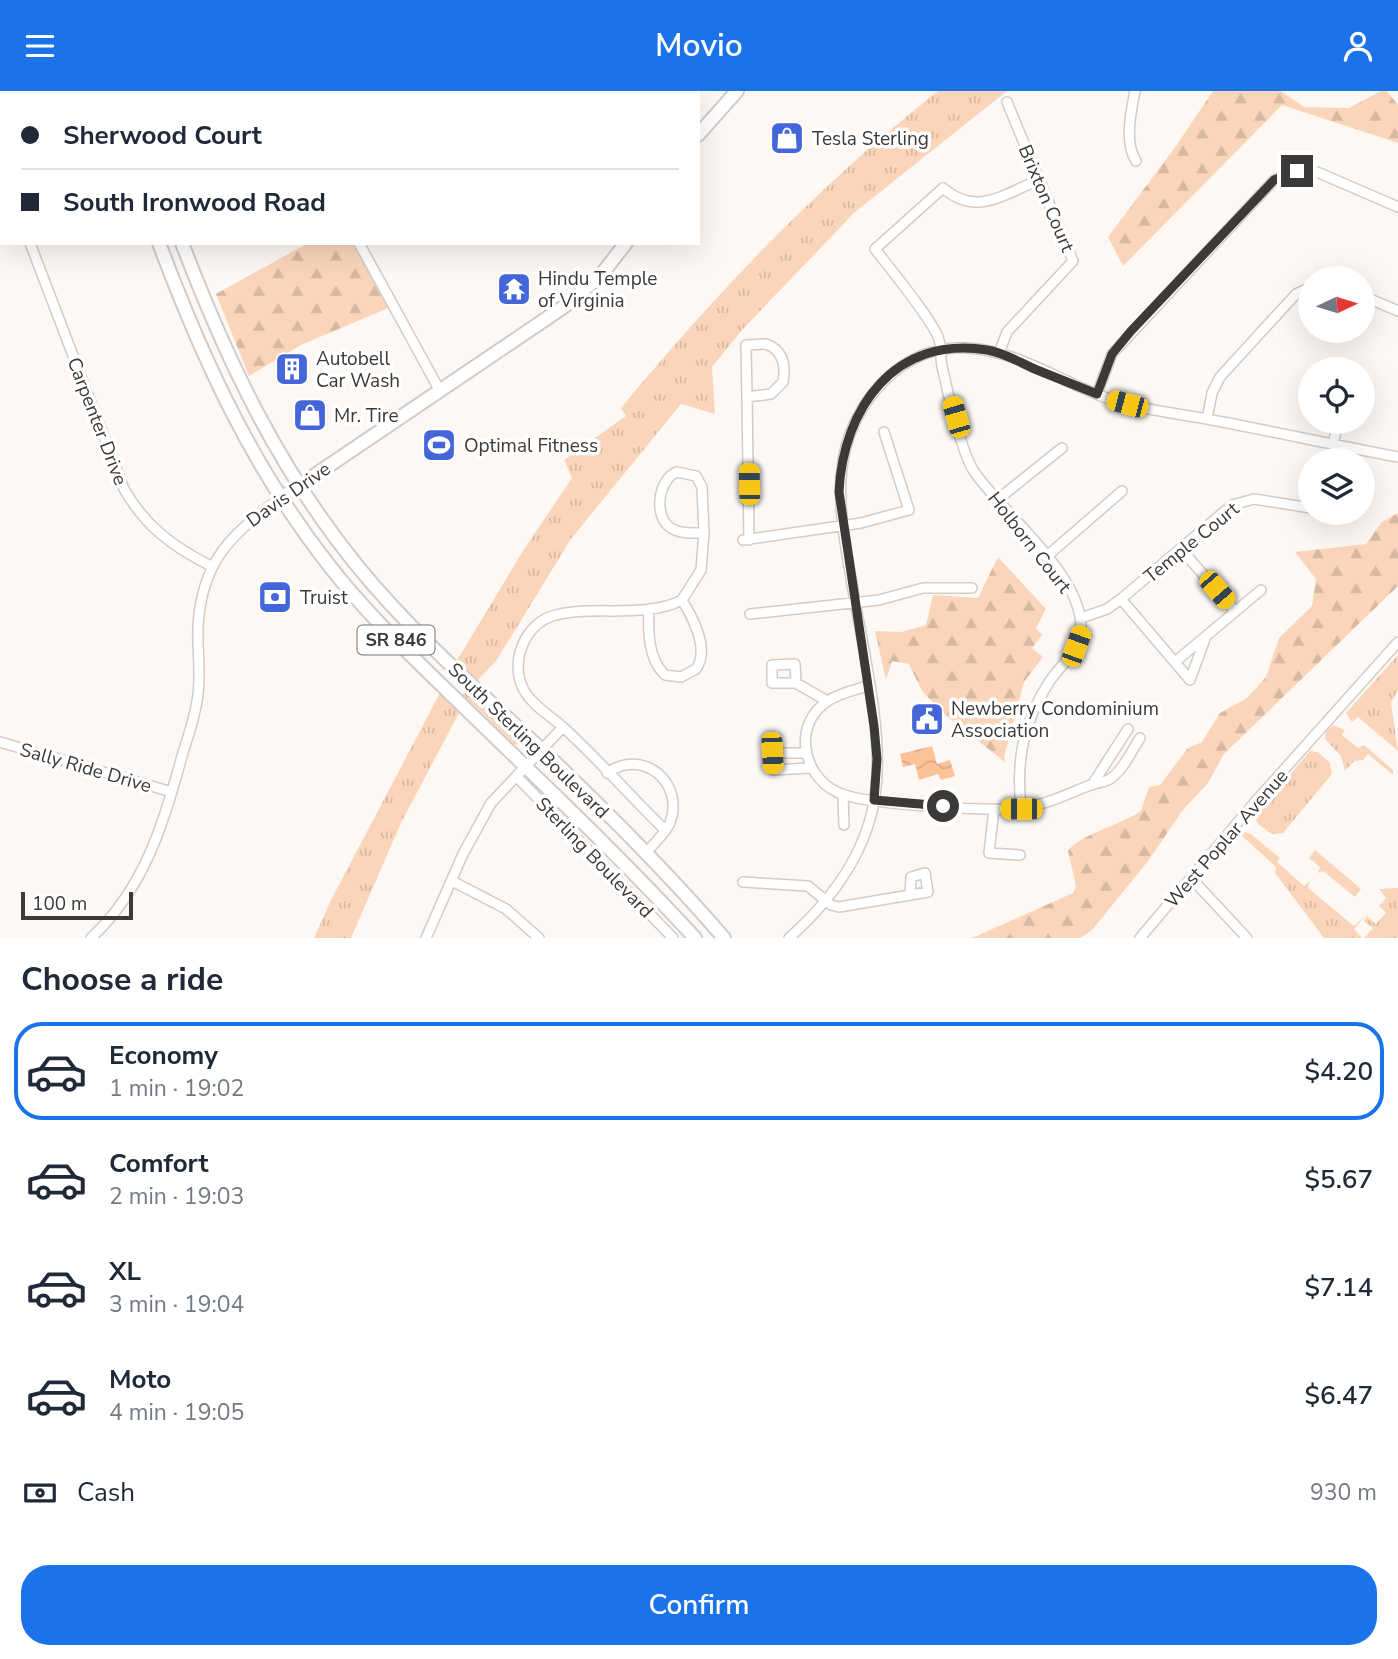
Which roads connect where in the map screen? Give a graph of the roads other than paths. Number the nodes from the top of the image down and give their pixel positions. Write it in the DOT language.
graph roads {
  1 [pos="737,91"];
  2 [pos="1135,91"];
  3 [pos="1007,103"];
  4 [pos="700,133"];
  5 [pos="1136,161"];
  6 [pos="1040,180"];
  7 [pos="1398,207"];
  8 [pos="31,245"];
  9 [pos="160,245"];
  10 [pos="183,245"];
  11 [pos="360,245"];
  12 [pos="624,245"];
  13 [pos="1298,293"];
  14 [pos="1376,302"];
  15 [pos="1398,311"];
  16 [pos="940,349"];
  17 [pos="999,352"];
  18 [pos="440,391"];
  19 [pos="1097,394"];
  20 [pos="747,397"];
  21 [pos="1206,419"];
  22 [pos="884,432"];
  23 [pos="1335,434"];
  24 [pos="1333,445"];
  25 [pos="1062,447"];
  26 [pos="1398,457"];
  27 [pos="299,486"];
  28 [pos="1122,491"];
  29 [pos="281,498"];
  30 [pos="997,500"];
  31 [pos="1298,506"];
  32 [pos="842,526"];
  33 [pos="704,533"];
  34 [pos="1181,549"];
  35 [pos="1046,557"];
  36 [pos="211,566"];
  37 [pos="972,588"];
  38 [pos="1261,590"];
  39 [pos="1121,599"];
  40 [pos="682,600"];
  41 [pos="855,604"];
  42 [pos="649,609"];
  43 [pos="1235,611"];
  44 [pos="750,614"];
  45 [pos="1081,618"];
  46 [pos="1205,639"];
  47 [pos="1398,642"];
  48 [pos="1175,662"];
  49 [pos="796,683"];
  50 [pos="868,686"];
  51 [pos="827,701"];
  52 [pos="563,727"];
  53 [pos="1128,729"];
  54 [pos="1140,738"];
  55 [pos="0,742"];
  56 [pos="541,750"];
  57 [pos="805,753"];
  58 [pos="810,768"];
  59 [pos="522,773"];
  60 [pos="607,773"];
  61 [pos="1092,785"];
  62 [pos="172,792"];
  63 [pos="843,795"];
  64 [pos="874,800"];
  65 [pos="994,809"];
  66 [pos="1021,809"];
  67 [pos="844,825"];
  68 [pos="665,830"];
  69 [pos="646,853"];
  70 [pos="1020,855"];
  71 [pos="1191,878"];
  72 [pos="452,881"];
  73 [pos="743,882"];
  74 [pos="910,895"];
  75 [pos="825,901"];
  76 [pos="91,938"];
  77 [pos="426,938"];
  78 [pos="539,938"];
  79 [pos="673,938"];
  80 [pos="695,938"];
  81 [pos="724,938"];
  82 [pos="789,938"];
  83 [pos="1140,938"];
  84 [pos="1247,938"];
  1 -- 4 [label="main road"];
  2 -- 5 [label="street"];
  3 -- 6 [label="street, Brixton Court"];
  6 -- 16 [label="street, Holborn Court"];
  6 -- 17 [label="street, Brixton Court"];
  7 -- 19 [label="street"];
  8 -- 36 [label="street, Carpenter Drive"];
  9 -- 29 [label="main road, South Sterling Boulevard / SR 846"];
  10 -- 27 [label="main road, South Sterling Boulevard / SR 846"];
  11 -- 18 [label="street"];
  12 -- 18 [label="main road, Davis Drive"];
  13 -- 21 [label="street"];
  14 -- 15 [label="street"];
  16 -- 17 [label="street"];
  16 -- 30 [label="street, Holborn Court"];
  16 -- 32 [label="street"];
  17 -- 19 [label="street"];
  18 -- 27 [label="main road, Davis Drive"];
  19 -- 21 [label="street"];
  20 -- 20 [label="street"];
  20 -- 32 [label="street"];
  21 -- 24 [label="street"];
  22 -- 32 [label="street"];
  23 -- 24 [label="street"];
  24 -- 26 [label="street"];
  25 -- 30 [label="street"];
  27 -- 29 [label="main road, Davis Drive"];
  27 -- 56 [label="main road, South Sterling Boulevard / SR 846"];
  28 -- 35 [label="street"];
  29 -- 36 [label="street, Davis Drive"];
  29 -- 59 [label="main road, South Sterling Boulevard / SR 846"];
  30 -- 35 [label="street, Holborn Court"];
  31 -- 34 [label="street, Temple Court"];
  32 -- 41 [label="street"];
  33 -- 33 [label="street"];
  33 -- 40 [label="street"];
  34 -- 39 [label="street, Temple Court"];
  34 -- 43 [label="street"];
  35 -- 45 [label="street, Holborn Court"];
  36 -- 62 [label="street, Davis Drive"];
  37 -- 41 [label="street"];
  38 -- 43 [label="street"];
  39 -- 45 [label="street, Temple Court"];
  39 -- 48 [label="street"];
  40 -- 42 [label="street"];
  40 -- 42 [label="street"];
  41 -- 44 [label="street"];
  41 -- 50 [label="street"];
  42 -- 52 [label="street"];
  43 -- 46 [label="street"];
  45 -- 66 [label="street"];
  46 -- 48 [label="street"];
  46 -- 48 [label="street"];
  47 -- 71 [label="street, West Poplar Avenue"];
  49 -- 51 [label="street"];
  50 -- 51 [label="street"];
  50 -- 64 [label="street"];
  51 -- 57 [label="street"];
  52 -- 56 [label="street"];
  52 -- 60 [label="street"];
  53 -- 61 [label="street"];
  54 -- 61 [label="street"];
  55 -- 62 [label="street, Sally Ride Drive"];
  56 -- 59 [label="street"];
  56 -- 69 [label="main road, South Sterling Boulevard / SR 846"];
  57 -- 58 [label="street"];
  57 -- 58 [label="street"];
  58 -- 63 [label="street"];
  59 -- 72 [label="street"];
  59 -- 79 [label="street, Sterling Boulevard"];
  59 -- 80 [label="main road, South Sterling Boulevard / SR 846"];
  60 -- 68 [label="street"];
  60 -- 68 [label="street"];
  61 -- 66 [label="street"];
  62 -- 76 [label="street, Davis Drive"];
  63 -- 64 [label="street"];
  63 -- 67 [label="street"];
  64 -- 65 [label="street"];
  64 -- 75 [label="street"];
  65 -- 66 [label="street"];
  65 -- 70 [label="street"];
  68 -- 69 [label="street"];
  69 -- 81 [label="main road, South Sterling Boulevard / SR 846"];
  71 -- 83 [label="street, West Poplar Avenue"];
  71 -- 84 [label="street"];
  72 -- 77 [label="street"];
  72 -- 78 [label="street"];
  73 -- 75 [label="street"];
  74 -- 75 [label="street"];
  75 -- 82 [label="street"];
}
